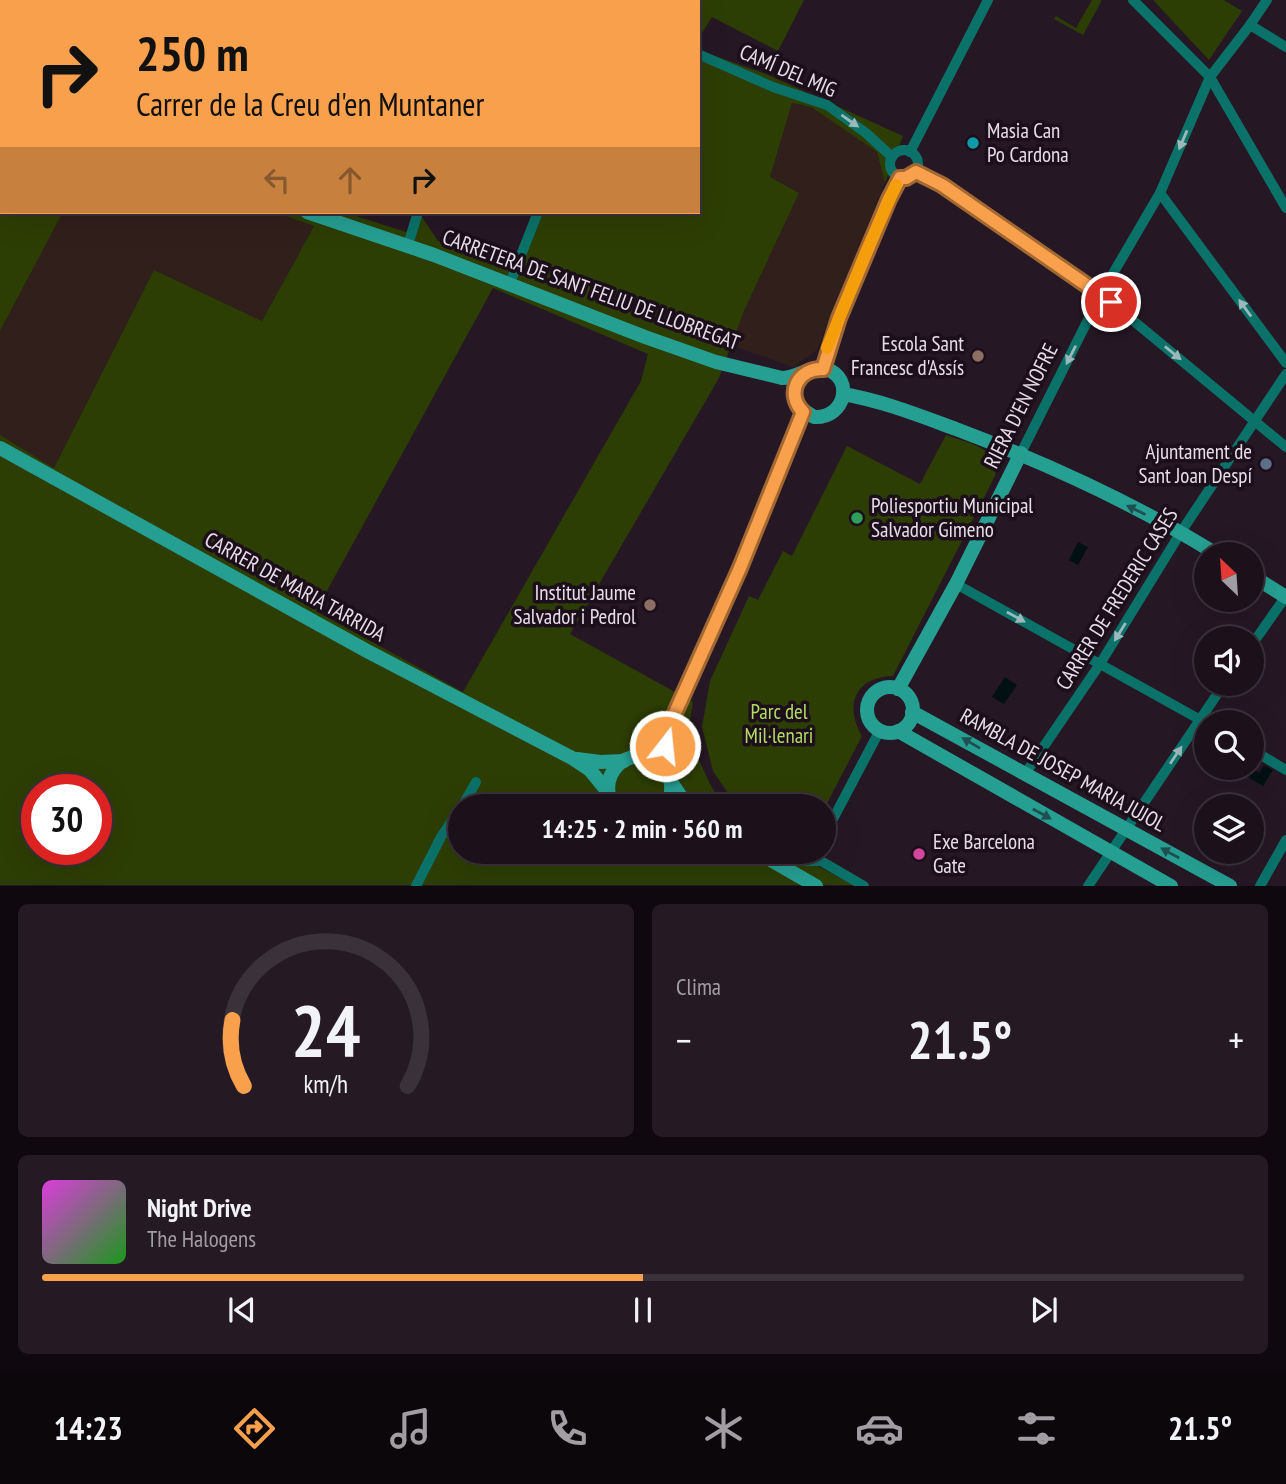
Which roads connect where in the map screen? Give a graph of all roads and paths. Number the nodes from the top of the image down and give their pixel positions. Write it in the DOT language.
graph roads {
  1 [pos="988,0"];
  2 [pos="1133,0"];
  3 [pos="1267,0"];
  4 [pos="1250,25"];
  5 [pos="1286,47"];
  6 [pos="700,55"];
  7 [pos="1210,77"];
  8 [pos="910,152"];
  9 [pos="892,157"];
  10 [pos="916,172"];
  11 [pos="900,178"];
  12 [pos="1160,192"];
  13 [pos="1286,208"];
  14 [pos="313,214"];
  15 [pos="417,214"];
  16 [pos="537,214"];
  17 [pos="408,245"];
  18 [pos="510,283"];
  19 [pos="1101,294"];
  20 [pos="1286,363"];
  21 [pos="823,369"];
  22 [pos="805,373"];
  23 [pos="1286,374"];
  24 [pos="782,378"];
  25 [pos="843,394"];
  26 [pos="794,395"];
  27 [pos="803,412"];
  28 [pos="1256,421"];
  29 [pos="1286,447"];
  30 [pos="0,448"];
  31 [pos="1021,453"];
  32 [pos="1181,533"];
  33 [pos="1196,542"];
  34 [pos="1264,583"];
  35 [pos="956,584"];
  36 [pos="1286,596"];
  37 [pos="1264,627"];
  38 [pos="1100,664"];
  39 [pos="898,689"];
  40 [pos="912,712"];
  41 [pos="1194,716"];
  42 [pos="670,724"];
  43 [pos="880,730"];
  44 [pos="898,731"];
  45 [pos="1194,734"];
  46 [pos="1264,757"];
  47 [pos="572,758"];
  48 [pos="631,759"];
  49 [pos="1286,770"];
  50 [pos="1025,774"];
  51 [pos="668,776"];
  52 [pos="476,782"];
  53 [pos="608,792"];
  54 [pos="469,794"];
  55 [pos="670,794"];
  56 [pos="680,794"];
  57 [pos="836,813"];
  58 [pos="448,827"];
  59 [pos="1126,829"];
  60 [pos="1286,840"];
  61 [pos="1110,852"];
  62 [pos="777,864"];
  63 [pos="831,864"];
  64 [pos="803,880"];
  65 [pos="416,886"];
  66 [pos="864,886"];
  67 [pos="1088,886"];
  68 [pos="1171,886"];
  69 [pos="1230,886"];
  70 [pos="1260,886"];
  1 -- 8 [label="street"];
  2 -- 7 [label="street"];
  3 -- 4 [label="street, RIERA D'EN NOFRE"];
  4 -- 5 [label="street"];
  4 -- 7 [label="street, RIERA D'EN NOFRE"];
  6 -- 9 [label="street, CAMÍ DEL MIG, one-way"];
  7 -- 12 [label="street, RIERA D'EN NOFRE, one-way"];
  7 -- 13 [label="street"];
  8 -- 9 [label="street"];
  8 -- 10 [label="street"];
  9 -- 11 [label="street"];
  10 -- 11 [label="street"];
  10 -- 19 [label="street"];
  11 -- 21 [label="street"];
  12 -- 19 [label="street, RIERA D'EN NOFRE"];
  20 -- 12 [label="street, one-way"];
  14 -- 17 [label="street, CARRETERA DE SANT FELIU DE LLOBREGAT"];
  15 -- 17 [label="street"];
  16 -- 18 [label="street"];
  17 -- 18 [label="street, CARRETERA DE SANT FELIU DE LLOBREGAT"];
  18 -- 24 [label="street, CARRETERA DE SANT FELIU DE LLOBREGAT"];
  19 -- 28 [label="street, one-way"];
  19 -- 31 [label="street, RIERA D'EN NOFRE, one-way"];
  21 -- 22 [label="street"];
  21 -- 25 [label="street"];
  22 -- 24 [label="street, CARRETERA DE SANT FELIU DE LLOBREGAT"];
  22 -- 26 [label="street"];
  23 -- 28 [label="street, CARRER DE FREDERIC CASES"];
  24 -- 26 [label="street"];
  25 -- 27 [label="street"];
  25 -- 31 [label="street"];
  26 -- 27 [label="street"];
  27 -- 42 [label="street"];
  28 -- 29 [label="street"];
  28 -- 32 [label="street, CARRER DE FREDERIC CASES"];
  30 -- 47 [label="street, CARRER DE MARIA TARRIDA"];
  32 -- 31 [label="street, one-way"];
  31 -- 35 [label="street, RIERA D'EN NOFRE"];
  32 -- 33 [label="street"];
  32 -- 38 [label="street, CARRER DE FREDERIC CASES, one-way"];
  34 -- 36 [label="street"];
  35 -- 38 [label="street, one-way"];
  35 -- 39 [label="street, RIERA D'EN NOFRE"];
  36 -- 37 [label="street"];
  38 -- 41 [label="street"];
  38 -- 50 [label="street, CARRER DE FREDERIC CASES"];
  39 -- 40 [label="street"];
  39 -- 43 [label="street"];
  40 -- 44 [label="street"];
  50 -- 40 [label="street, RAMBLA DE JOSEP MARIA JUJOL, one-way"];
  42 -- 48 [label="street"];
  42 -- 51 [label="street"];
  43 -- 44 [label="street"];
  43 -- 57 [label="street"];
  44 -- 61 [label="street, one-way"];
  59 -- 45 [label="street, one-way"];
  46 -- 49 [label="street"];
  47 -- 48 [label="street, CARRER DE MARIA TARRIDA"];
  47 -- 53 [label="street, CARRER DE MARIA TARRIDA"];
  48 -- 51 [label="street"];
  48 -- 53 [label="street"];
  50 -- 59 [label="street, RAMBLA DE JOSEP MARIA JUJOL"];
  51 -- 55 [label="street"];
  51 -- 56 [label="street"];
  52 -- 54 [label="street"];
  58 -- 65 [label="street"];
  59 -- 61 [label="street"];
  69 -- 59 [label="street, RAMBLA DE JOSEP MARIA JUJOL, one-way"];
  60 -- 70 [label="street"];
  61 -- 67 [label="street"];
  61 -- 68 [label="street"];
  62 -- 64 [label="street"];
  63 -- 66 [label="street"];
}
